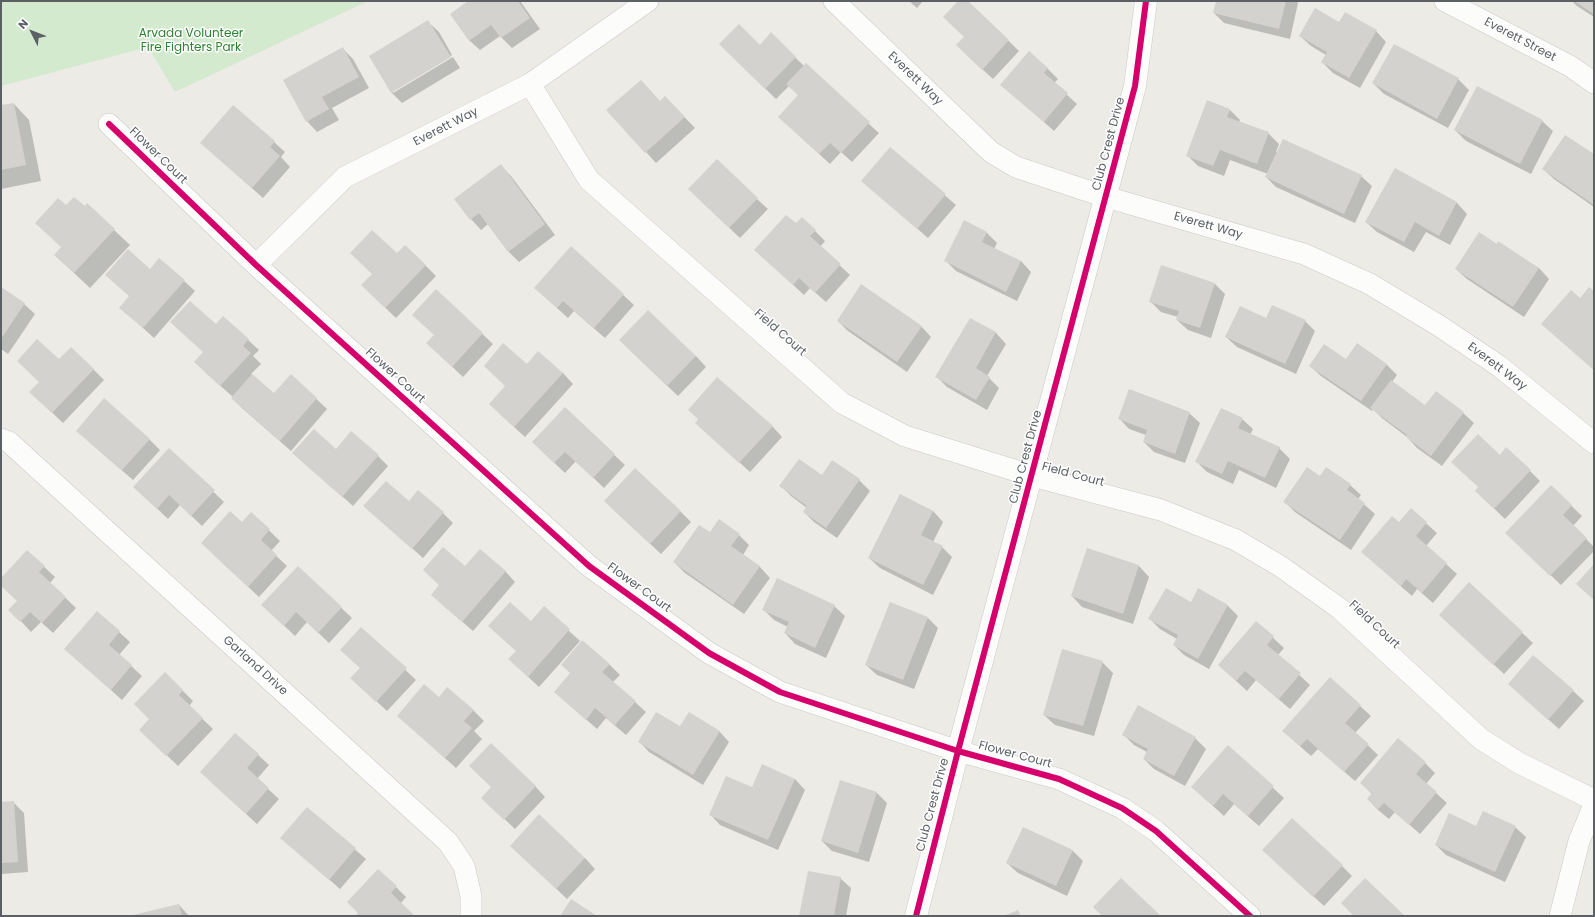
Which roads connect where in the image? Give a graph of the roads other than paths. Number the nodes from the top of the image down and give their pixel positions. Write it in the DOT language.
graph roads {
  1 [pos="648,1"];
  2 [pos="834,1"];
  3 [pos="1146,1"];
  4 [pos="1445,1"];
  5 [pos="1594,83"];
  6 [pos="530,84"];
  7 [pos="109,124"];
  8 [pos="1106,197"];
  9 [pos="256,265"];
  10 [pos="1,439"];
  11 [pos="1594,443"];
  12 [pos="1033,476"];
  13 [pos="958,751"];
  14 [pos="1594,800"];
  15 [pos="1594,805"];
  16 [pos="471,916"];
  17 [pos="916,916"];
  18 [pos="1250,916"];
  19 [pos="1560,916"];
  1 -- 6 [label="street, Everett Way"];
  2 -- 8 [label="street, Everett Way"];
  3 -- 8 [label="street, Club Crest Drive"];
  4 -- 5 [label="street, Everett Street"];
  6 -- 9 [label="street, Everett Way"];
  6 -- 12 [label="street, Field Court"];
  7 -- 9 [label="street, Flower Court"];
  8 -- 11 [label="street, Everett Way"];
  8 -- 12 [label="street, Club Crest Drive"];
  9 -- 13 [label="street, Flower Court"];
  10 -- 16 [label="street, Garland Drive"];
  12 -- 13 [label="street, Club Crest Drive"];
  12 -- 14 [label="street, Field Court"];
  13 -- 17 [label="street, Club Crest Drive"];
  13 -- 18 [label="street, Flower Court"];
  15 -- 19 [label="street"];
}
